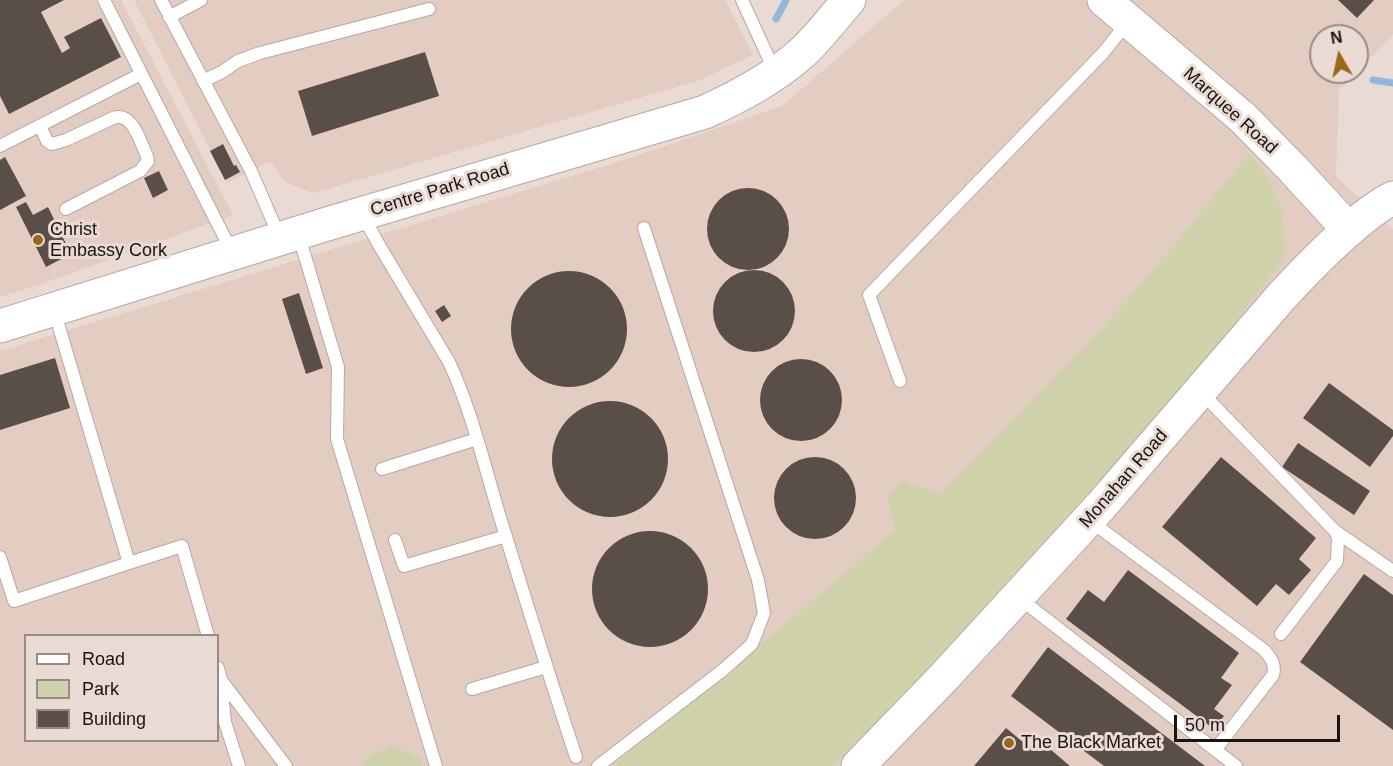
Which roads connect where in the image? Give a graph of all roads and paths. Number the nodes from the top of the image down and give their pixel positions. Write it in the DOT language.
graph roads {
  1 [pos="104,0"];
  2 [pos="161,0"];
  3 [pos="201,0"];
  4 [pos="742,0"];
  5 [pos="849,0"];
  6 [pos="1104,0"];
  7 [pos="429,9"];
  8 [pos="169,17"];
  9 [pos="1128,21"];
  10 [pos="775,72"];
  11 [pos="141,74"];
  12 [pos="203,81"];
  13 [pos="40,126"];
  14 [pos="0,146"];
  15 [pos="1393,198"];
  16 [pos="66,209"];
  17 [pos="362,214"];
  18 [pos="644,228"];
  19 [pos="1349,230"];
  20 [pos="289,236"];
  21 [pos="233,253"];
  22 [pos="54,309"];
  23 [pos="0,326"];
  24 [pos="900,381"];
  25 [pos="1200,391"];
  26 [pos="477,439"];
  27 [pos="382,469"];
  28 [pos="1089,520"];
  29 [pos="1335,531"];
  30 [pos="506,536"];
  31 [pos="395,540"];
  32 [pos="0,557"];
  33 [pos="129,563"];
  34 [pos="1393,571"];
  35 [pos="1018,597"];
  36 [pos="14,601"];
  37 [pos="0,605"];
  38 [pos="207,634"];
  39 [pos="1281,634"];
  40 [pos="546,667"];
  41 [pos="219,674"];
  42 [pos="472,689"];
  43 [pos="1215,750"];
  44 [pos="576,757"];
  45 [pos="239,766"];
  46 [pos="285,766"];
  47 [pos="436,766"];
  48 [pos="598,766"];
  49 [pos="858,766"];
  50 [pos="1236,766"];
  1 -- 11 [label="lane"];
  2 -- 8 [label="lane"];
  3 -- 8 [label="lane"];
  4 -- 10 [label="lane"];
  5 -- 10 [label="street, Centre Park Road"];
  6 -- 9 [label="street, Marquee Road"];
  7 -- 12 [label="lane"];
  8 -- 12 [label="lane"];
  9 -- 19 [label="street, Marquee Road"];
  9 -- 24 [label="lane"];
  10 -- 17 [label="street, Centre Park Road"];
  11 -- 13 [label="lane"];
  11 -- 21 [label="lane"];
  12 -- 20 [label="lane"];
  13 -- 14 [label="lane"];
  13 -- 16 [label="lane"];
  15 -- 19 [label="street, Monahan Road"];
  17 -- 20 [label="street, Centre Park Road"];
  17 -- 26 [label="lane"];
  18 -- 48 [label="lane"];
  19 -- 25 [label="street, Monahan Road"];
  20 -- 21 [label="street, Centre Park Road"];
  20 -- 47 [label="lane"];
  21 -- 22 [label="street, Centre Park Road"];
  22 -- 23 [label="street, Centre Park Road"];
  22 -- 33 [label="lane"];
  25 -- 28 [label="street, Monahan Road"];
  25 -- 29 [label="lane"];
  26 -- 27 [label="lane"];
  26 -- 30 [label="lane"];
  28 -- 35 [label="street, Monahan Road"];
  28 -- 43 [label="lane"];
  29 -- 34 [label="lane"];
  29 -- 39 [label="lane"];
  30 -- 31 [label="lane"];
  30 -- 40 [label="lane"];
  32 -- 36 [label="lane"];
  33 -- 36 [label="lane"];
  33 -- 38 [label="lane"];
  35 -- 43 [label="lane"];
  35 -- 49 [label="street, Monahan Road"];
  36 -- 37 [label="lane"];
  40 -- 42 [label="lane"];
  40 -- 44 [label="lane"];
  41 -- 45 [label="lane"];
  41 -- 46 [label="lane"];
  43 -- 50 [label="lane"];
}
